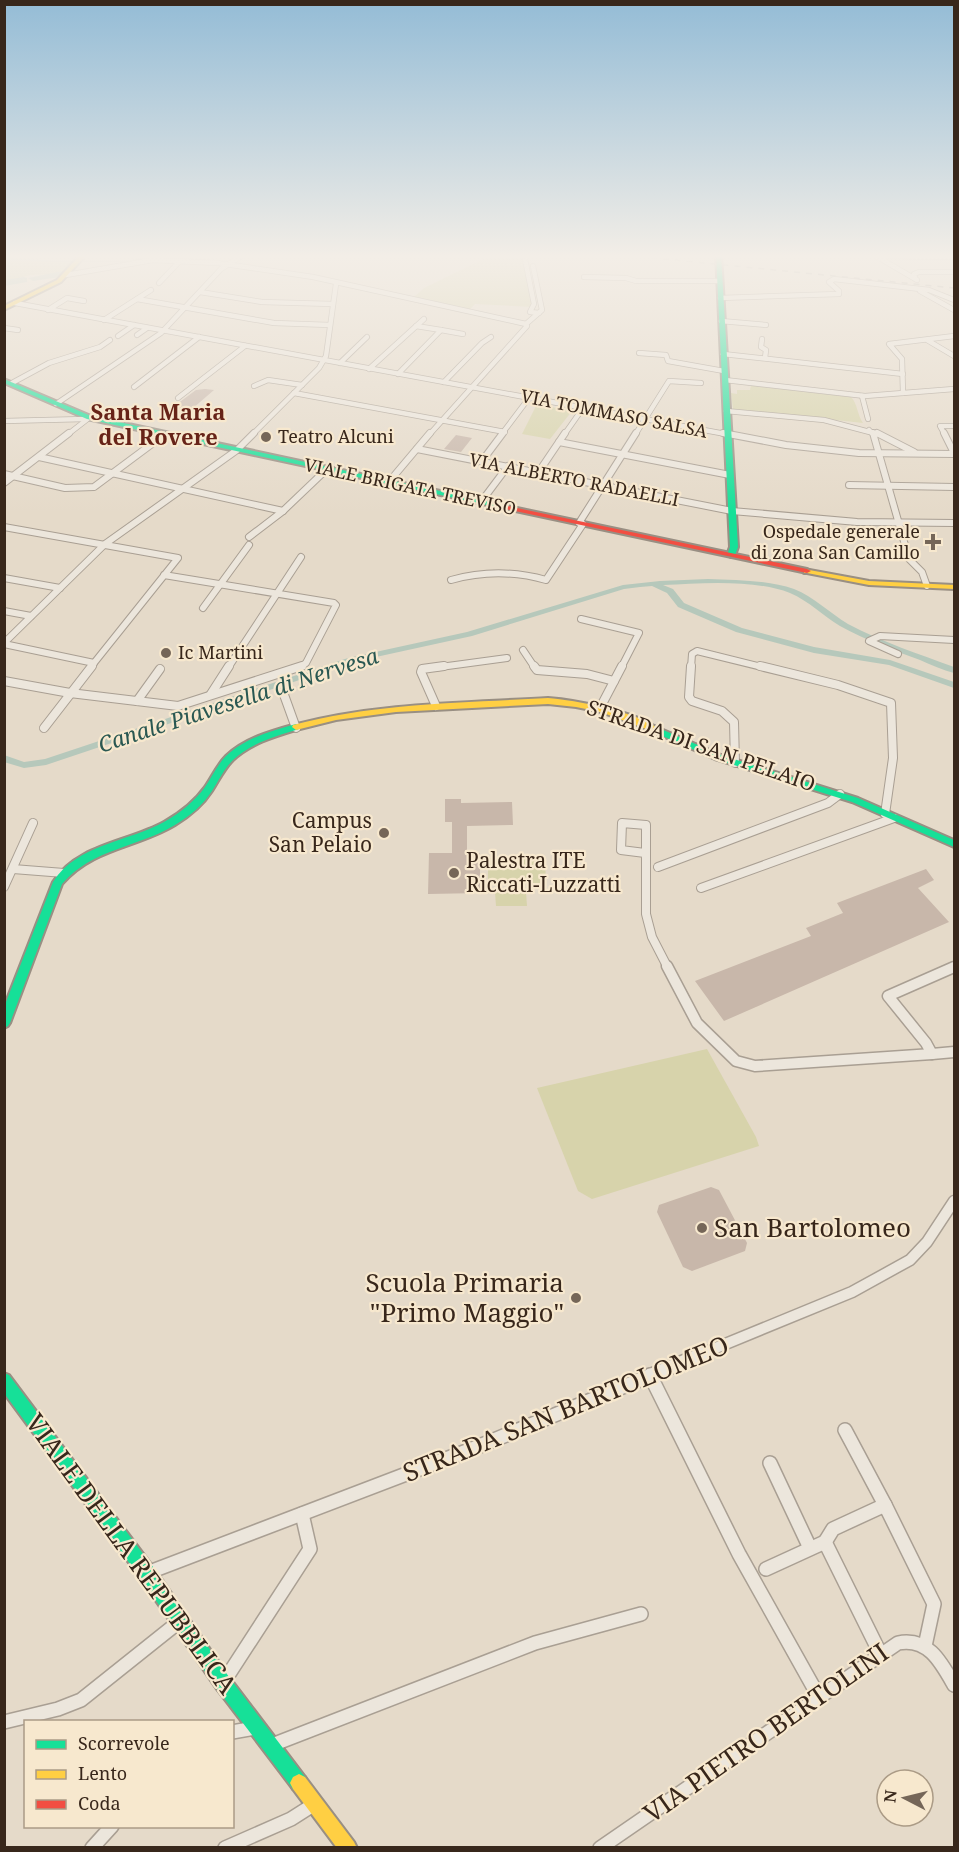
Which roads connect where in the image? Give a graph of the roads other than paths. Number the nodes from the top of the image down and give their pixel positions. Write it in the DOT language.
graph roads {
  1 [pos="110,340"];
  2 [pos="149,340"];
  3 [pos="195,340"];
  4 [pos="217,340"];
  5 [pos="328,340"];
  6 [pos="364,340"];
  7 [pos="400,340"];
  8 [pos="431,340"];
  9 [pos="486,340"];
  10 [pos="514,340"];
  11 [pos="722,340"];
  12 [pos="762,340"];
  13 [pos="916,340"];
  14 [pos="929,340"];
  15 [pos="245,346"];
  16 [pos="639,353"];
  17 [pos="723,354"];
  18 [pos="954,356"];
  19 [pos="765,358"];
  20 [pos="325,360"];
  21 [pos="340,363"];
  22 [pos="369,369"];
  23 [pos="398,374"];
  24 [pos="903,374"];
  25 [pos="724,376"];
  26 [pos="8,382"];
  27 [pos="444,382"];
  28 [pos="701,383"];
  29 [pos="302,385"];
  30 [pos="254,386"];
  31 [pos="134,387"];
  32 [pos="470,387"];
  33 [pos="954,389"];
  34 [pos="294,393"];
  35 [pos="903,393"];
  36 [pos="862,396"];
  37 [pos="178,398"];
  38 [pos="529,398"];
  39 [pos="56,404"];
  40 [pos="583,408"];
  41 [pos="726,411"];
  42 [pos="89,418"];
  43 [pos="644,419"];
  44 [pos="442,420"];
  45 [pos="868,420"];
  46 [pos="4,422"];
  47 [pos="954,426"];
  48 [pos="505,432"];
  49 [pos="873,432"];
  50 [pos="164,435"];
  51 [pos="947,439"];
  52 [pos="954,439"];
  53 [pos="752,440"];
  54 [pos="728,441"];
  55 [pos="559,442"];
  56 [pos="417,449"];
  57 [pos="237,450"];
  58 [pos="879,453"];
  59 [pos="915,453"];
  60 [pos="622,454"];
  61 [pos="954,454"];
  62 [pos="39,457"];
  63 [pos="482,461"];
  64 [pos="508,466"];
  65 [pos="327,470"];
  66 [pos="538,472"];
  67 [pos="4,474"];
  68 [pos="14,475"];
  69 [pos="113,475"];
  70 [pos="730,475"];
  71 [pos="4,483"];
  72 [pos="388,483"];
  73 [pos="849,485"];
  74 [pos="602,486"];
  75 [pos="890,486"];
  76 [pos="954,487"];
  77 [pos="182,489"];
  78 [pos="481,502"];
  79 [pos="282,511"];
  80 [pos="732,511"];
  81 [pos="582,520"];
  82 [pos="900,522"];
  83 [pos="954,523"];
  84 [pos="4,527"];
  85 [pos="249,537"];
  86 [pos="105,544"];
  87 [pos="249,545"];
  88 [pos="733,551"];
  89 [pos="301,557"];
  90 [pos="164,575"];
  91 [pos="4,578"];
  92 [pos="451,580"];
  93 [pos="221,585"];
  94 [pos="927,586"];
  95 [pos="954,587"];
  96 [pos="60,588"];
  97 [pos="277,594"];
  98 [pos="203,608"];
  99 [pos="4,611"];
  100 [pos="32,616"];
  101 [pos="581,619"];
  102 [pos="954,640"];
  103 [pos="4,644"];
  104 [pos="523,650"];
  105 [pos="898,654"];
  106 [pos="507,658"];
  107 [pos="94,663"];
  108 [pos="160,669"];
  109 [pos="4,681"];
  110 [pos="614,681"];
  111 [pos="283,692"];
  112 [pos="70,693"];
  113 [pos="210,695"];
  114 [pos="137,701"];
  115 [pos="436,706"];
  116 [pos="600,708"];
  117 [pos="44,728"];
  118 [pos="296,728"];
  119 [pos="735,762"];
  120 [pos="840,794"];
  121 [pos="890,816"];
  122 [pos="33,823"];
  123 [pos="954,844"];
  124 [pos="645,853"];
  125 [pos="658,867"];
  126 [pos="13,869"];
  127 [pos="64,873"];
  128 [pos="4,887"];
  129 [pos="702,888"];
  130 [pos="954,967"];
  131 [pos="4,1023"];
  132 [pos="954,1052"];
  133 [pos="932,1054"];
  134 [pos="954,1201"];
  135 [pos="650,1375"];
  136 [pos="4,1380"];
  137 [pos="845,1430"];
  138 [pos="771,1462"];
  139 [pos="885,1505"];
  140 [pos="302,1514"];
  141 [pos="825,1542"];
  142 [pos="810,1548"];
  143 [pos="766,1569"];
  144 [pos="147,1573"];
  145 [pos="641,1614"];
  146 [pos="180,1620"];
  147 [pos="925,1646"];
  148 [pos="881,1655"];
  149 [pos="223,1683"];
  150 [pos="954,1685"];
  151 [pos="819,1697"];
  152 [pos="4,1722"];
  153 [pos="258,1727"];
  154 [pos="234,1732"];
  155 [pos="272,1745"];
  156 [pos="315,1803"];
  157 [pos="110,1828"];
  158 [pos="92,1848"];
  159 [pos="225,1848"];
  160 [pos="348,1848"];
  161 [pos="600,1848"];
  1 -- 26 [label="street"];
  2 -- 39 [label="street"];
  3 -- 31 [label="street"];
  4 -- 15 [label="street, VIA TOMMASO SALSA"];
  5 -- 20 [label="street"];
  6 -- 21 [label="street"];
  7 -- 22 [label="street"];
  8 -- 23 [label="street"];
  9 -- 27 [label="street"];
  10 -- 32 [label="street"];
  11 -- 17 [label="street"];
  12 -- 19 [label="street"];
  13 -- 24 [label="street"];
  14 -- 18 [label="street"];
  15 -- 20 [label="street, VIA TOMMASO SALSA"];
  15 -- 37 [label="street"];
  16 -- 25 [label="street"];
  17 -- 19 [label="street"];
  17 -- 25 [label="street"];
  19 -- 24 [label="street"];
  20 -- 21 [label="street, VIA TOMMASO SALSA"];
  20 -- 29 [label="street"];
  21 -- 22 [label="street, VIA TOMMASO SALSA"];
  22 -- 23 [label="street, VIA TOMMASO SALSA"];
  23 -- 27 [label="street, VIA TOMMASO SALSA"];
  24 -- 35 [label="street"];
  25 -- 36 [label="street"];
  25 -- 41 [label="street"];
  26 -- 39 [label="street, VIALE BRIGATA TREVISO"];
  27 -- 32 [label="street, VIA TOMMASO SALSA"];
  28 -- 43 [label="street"];
  29 -- 30 [label="street"];
  29 -- 34 [label="street"];
  32 -- 38 [label="street, VIA TOMMASO SALSA"];
  32 -- 44 [label="street"];
  33 -- 35 [label="street"];
  34 -- 44 [label="street"];
  34 -- 57 [label="street"];
  35 -- 36 [label="street"];
  36 -- 45 [label="street"];
  38 -- 40 [label="street, VIA TOMMASO SALSA"];
  38 -- 48 [label="street"];
  39 -- 42 [label="street, VIALE BRIGATA TREVISO"];
  40 -- 43 [label="street, VIA TOMMASO SALSA"];
  40 -- 55 [label="street"];
  41 -- 49 [label="street"];
  41 -- 54 [label="street"];
  42 -- 46 [label="street"];
  42 -- 50 [label="street, VIALE BRIGATA TREVISO"];
  42 -- 62 [label="street"];
  43 -- 54 [label="street, VIA TOMMASO SALSA"];
  43 -- 60 [label="street"];
  44 -- 48 [label="street"];
  44 -- 56 [label="street"];
  47 -- 51 [label="street"];
  48 -- 63 [label="street"];
  49 -- 58 [label="street"];
  49 -- 59 [label="street"];
  50 -- 57 [label="street, VIALE BRIGATA TREVISO"];
  50 -- 69 [label="street"];
  51 -- 52 [label="street"];
  51 -- 61 [label="street"];
  53 -- 54 [label="street, VIA TOMMASO SALSA"];
  53 -- 54 [label="street"];
  53 -- 58 [label="street, VIA TOMMASO SALSA"];
  54 -- 70 [label="street"];
  55 -- 60 [label="street"];
  55 -- 66 [label="street"];
  56 -- 63 [label="street, VIA ALBERTO RADAELLI"];
  56 -- 72 [label="street"];
  57 -- 65 [label="street, VIALE BRIGATA TREVISO"];
  57 -- 77 [label="street"];
  58 -- 59 [label="street, VIA TOMMASO SALSA"];
  58 -- 75 [label="street"];
  59 -- 61 [label="street, VIA TOMMASO SALSA"];
  60 -- 70 [label="street"];
  60 -- 74 [label="street"];
  62 -- 68 [label="street"];
  62 -- 69 [label="street"];
  63 -- 64 [label="street, VIA ALBERTO RADAELLI"];
  64 -- 66 [label="street, VIA ALBERTO RADAELLI"];
  64 -- 78 [label="street"];
  65 -- 72 [label="street, VIALE BRIGATA TREVISO"];
  65 -- 79 [label="street"];
  66 -- 74 [label="street, VIA ALBERTO RADAELLI"];
  67 -- 68 [label="street"];
  68 -- 69 [label="street"];
  68 -- 71 [label="street"];
  69 -- 77 [label="street"];
  70 -- 80 [label="street"];
  72 -- 78 [label="street, VIALE BRIGATA TREVISO"];
  73 -- 75 [label="street"];
  74 -- 80 [label="street, VIA ALBERTO RADAELLI"];
  74 -- 81 [label="street"];
  75 -- 76 [label="street"];
  75 -- 82 [label="street"];
  77 -- 79 [label="street"];
  77 -- 86 [label="street"];
  78 -- 81 [label="street, VIALE BRIGATA TREVISO"];
  79 -- 85 [label="street"];
  80 -- 82 [label="street, VIA ALBERTO RADAELLI"];
  80 -- 88 [label="street"];
  81 -- 88 [label="street, VIALE BRIGATA TREVISO"];
  81 -- 92 [label="street"];
  82 -- 83 [label="street, VIA ALBERTO RADAELLI"];
  82 -- 94 [label="street"];
  84 -- 86 [label="street"];
  86 -- 90 [label="street"];
  86 -- 96 [label="street"];
  87 -- 93 [label="street"];
  88 -- 94 [label="street, VIALE BRIGATA TREVISO"];
  89 -- 97 [label="street"];
  90 -- 93 [label="street"];
  90 -- 107 [label="street"];
  91 -- 96 [label="street"];
  93 -- 97 [label="street"];
  93 -- 98 [label="street"];
  94 -- 95 [label="street, VIALE BRIGATA TREVISO"];
  96 -- 100 [label="street"];
  97 -- 113 [label="street"];
  97 -- 113 [label="street"];
  99 -- 100 [label="street"];
  100 -- 103 [label="street"];
  101 -- 110 [label="street"];
  102 -- 105 [label="street"];
  103 -- 107 [label="street"];
  104 -- 110 [label="street"];
  106 -- 115 [label="street"];
  107 -- 112 [label="street"];
  108 -- 114 [label="street"];
  109 -- 112 [label="street"];
  110 -- 116 [label="street"];
  111 -- 118 [label="street"];
  112 -- 114 [label="street"];
  112 -- 117 [label="street"];
  113 -- 114 [label="street"];
  115 -- 116 [label="street, STRADA DI SAN PELAIO"];
  115 -- 118 [label="street, STRADA DI SAN PELAIO"];
  116 -- 119 [label="street, STRADA DI SAN PELAIO"];
  118 -- 127 [label="street, STRADA DI SAN PELAIO"];
  119 -- 120 [label="street, STRADA DI SAN PELAIO"];
  119 -- 121 [label="street"];
  120 -- 121 [label="street, STRADA DI SAN PELAIO"];
  120 -- 125 [label="street"];
  121 -- 123 [label="street, STRADA DI SAN PELAIO"];
  121 -- 129 [label="street"];
  122 -- 126 [label="street"];
  124 -- 133 [label="street"];
  126 -- 127 [label="street"];
  126 -- 128 [label="street"];
  127 -- 131 [label="street"];
  130 -- 133 [label="street"];
  132 -- 133 [label="street"];
  134 -- 135 [label="street, STRADA SAN BARTOLOMEO"];
  135 -- 140 [label="street, STRADA SAN BARTOLOMEO"];
  135 -- 151 [label="street"];
  136 -- 144 [label="street, VIALE DELLA REPUBBLICA"];
  137 -- 139 [label="street"];
  138 -- 142 [label="street"];
  139 -- 141 [label="street"];
  139 -- 147 [label="street"];
  140 -- 144 [label="street, STRADA SAN BARTOLOMEO"];
  140 -- 149 [label="street"];
  141 -- 142 [label="street"];
  141 -- 148 [label="street"];
  142 -- 143 [label="street"];
  144 -- 146 [label="street, VIALE DELLA REPUBBLICA"];
  145 -- 155 [label="street"];
  146 -- 149 [label="street, VIALE DELLA REPUBBLICA"];
  146 -- 152 [label="street"];
  147 -- 148 [label="street, VIA PIETRO BERTOLINI"];
  147 -- 150 [label="street"];
  148 -- 151 [label="street, VIA PIETRO BERTOLINI"];
  149 -- 153 [label="street, VIALE DELLA REPUBBLICA"];
  151 -- 161 [label="street, VIA PIETRO BERTOLINI"];
  153 -- 154 [label="street"];
  153 -- 155 [label="street, VIALE DELLA REPUBBLICA"];
  155 -- 156 [label="street, VIALE DELLA REPUBBLICA"];
  156 -- 159 [label="street"];
  156 -- 160 [label="street, VIALE DELLA REPUBBLICA"];
  157 -- 158 [label="street"];
}
